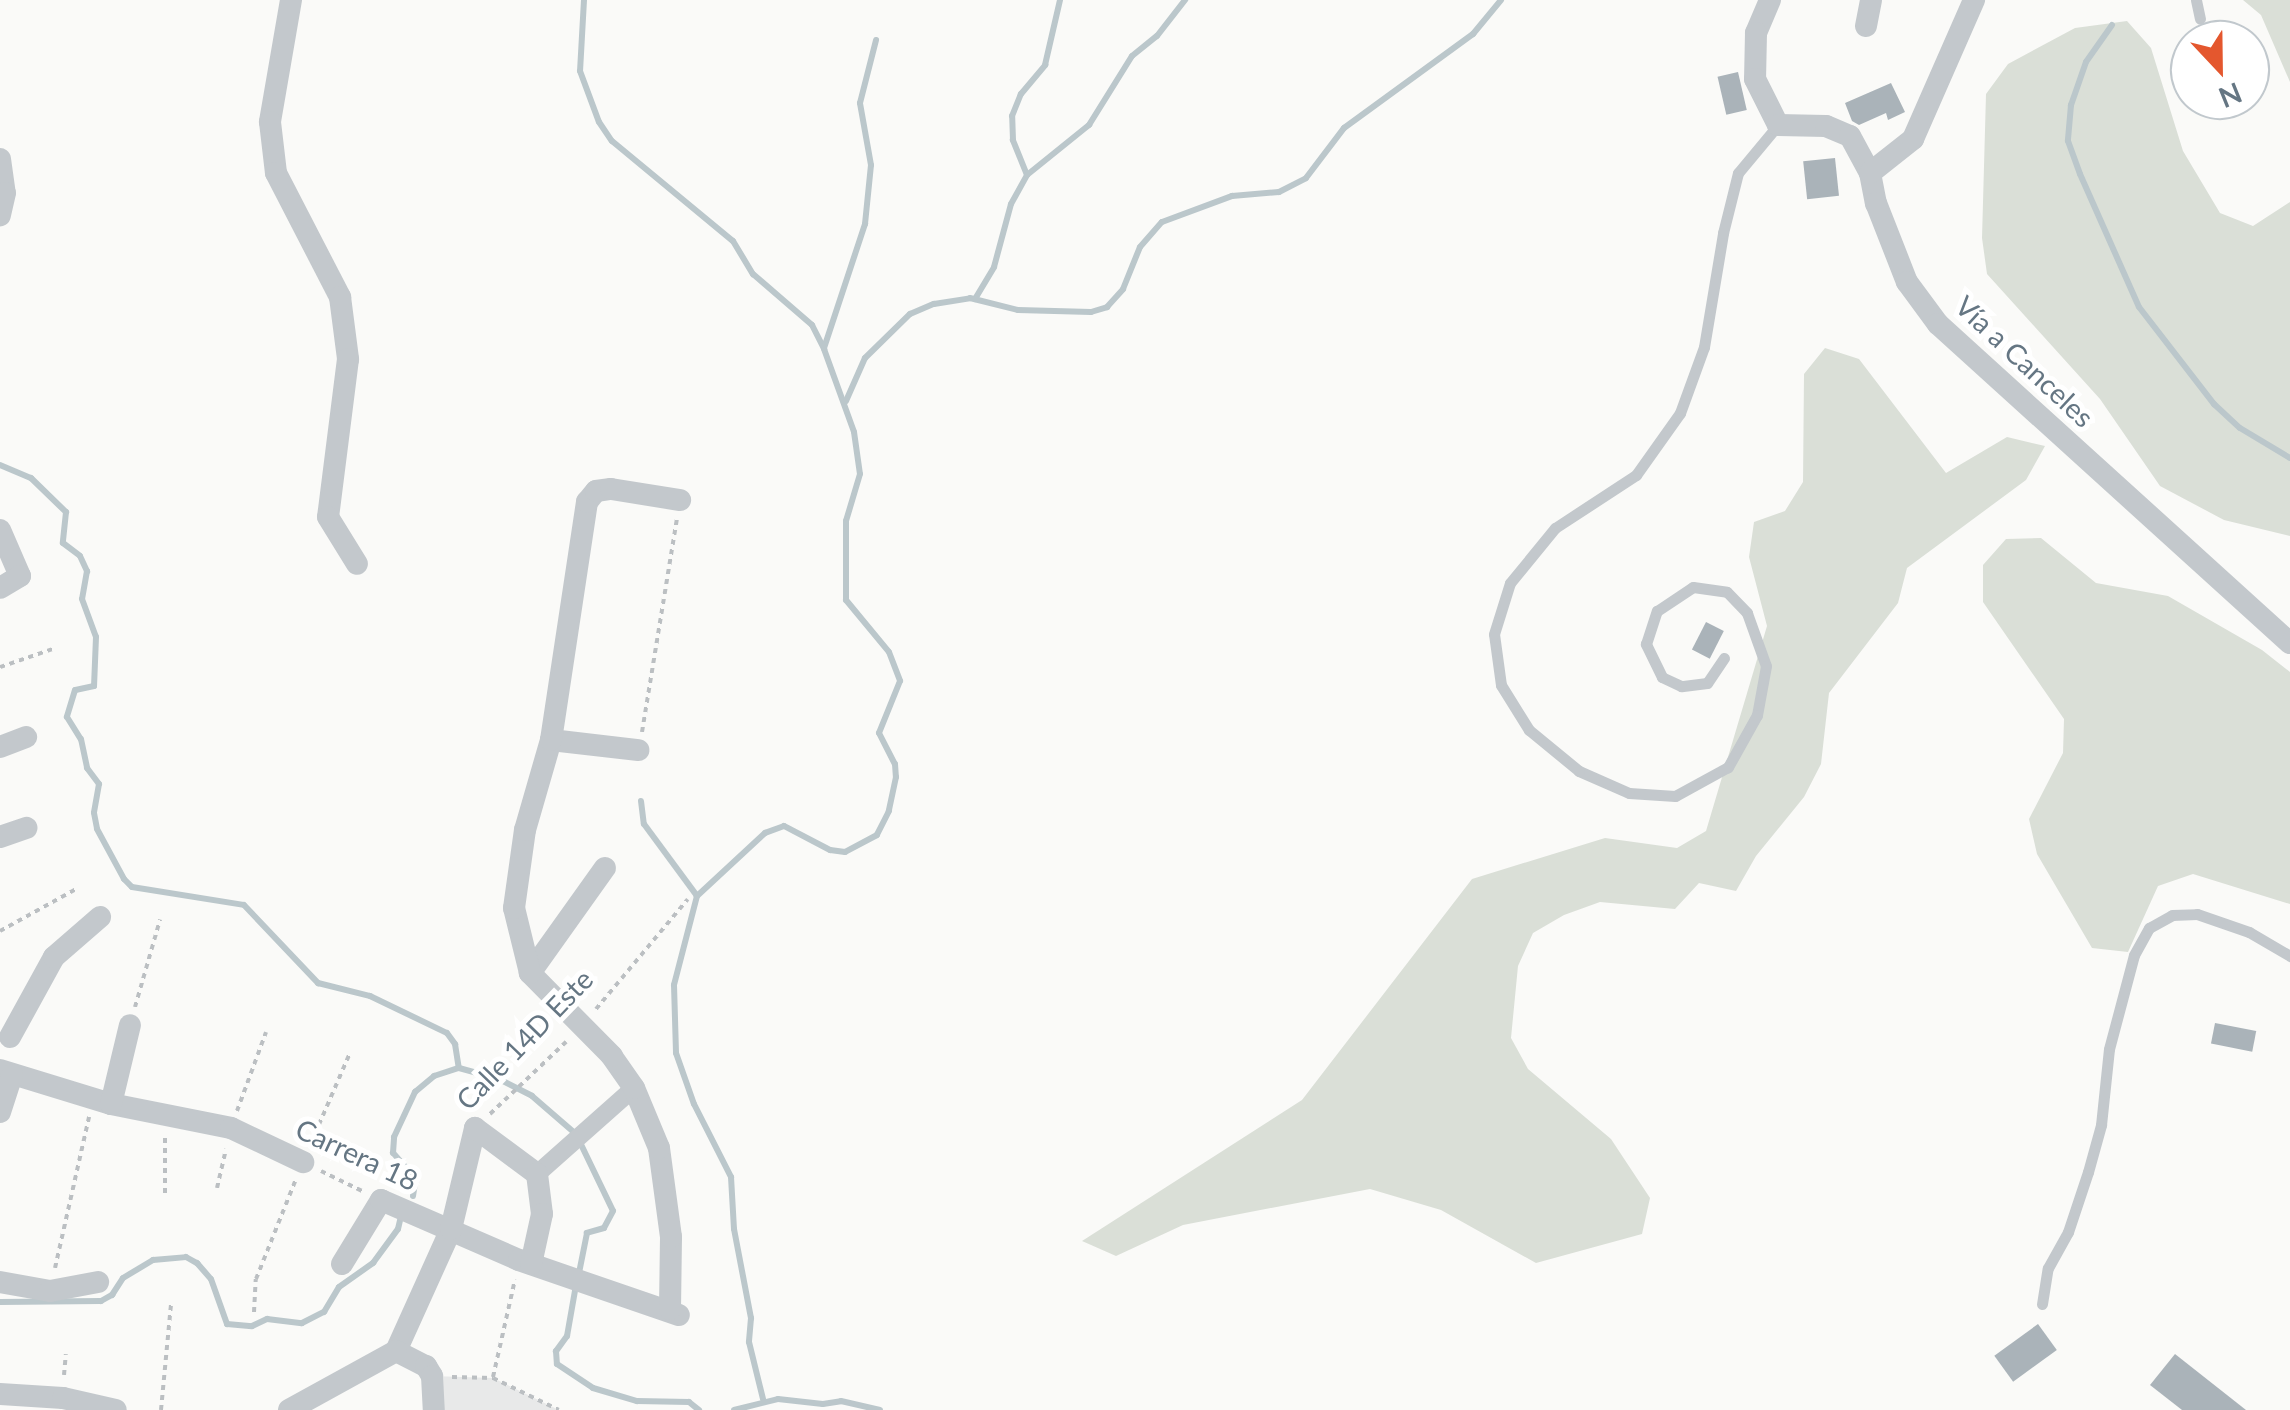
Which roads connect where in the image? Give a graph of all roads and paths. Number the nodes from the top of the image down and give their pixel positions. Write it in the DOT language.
graph roads {
  1 [pos="291,0"];
  2 [pos="1770,0"];
  3 [pos="1870,0"];
  4 [pos="1974,0"];
  5 [pos="2196,0"];
  6 [pos="2200,19"];
  7 [pos="1866,26"];
  8 [pos="1778,125"];
  9 [pos="0,159"];
  10 [pos="1870,173"];
  11 [pos="0,215"];
  12 [pos="680,500"];
  13 [pos="0,530"];
  14 [pos="357,564"];
  15 [pos="0,588"];
  16 [pos="2290,643"];
  17 [pos="53,649"];
  18 [pos="1724,658"];
  19 [pos="0,667"];
  20 [pos="26,737"];
  21 [pos="551,740"];
  22 [pos="0,746"];
  23 [pos="638,750"];
  24 [pos="26,828"];
  25 [pos="0,837"];
  26 [pos="605,868"];
  27 [pos="78,888"];
  28 [pos="688,899"];
  29 [pos="100,918"];
  30 [pos="160,920"];
  31 [pos="0,932"];
  32 [pos="2290,956"];
  33 [pos="530,973"];
  34 [pos="0,1014"];
  35 [pos="130,1025"];
  36 [pos="582,1027"];
  37 [pos="349,1055"];
  38 [pos="6,1072"];
  39 [pos="634,1088"];
  40 [pos="102,1100"];
  41 [pos="0,1112"];
  42 [pos="165,1113"];
  43 [pos="475,1128"];
  44 [pos="303,1162"];
  45 [pos="538,1174"];
  46 [pos="165,1194"];
  47 [pos="380,1200"];
  48 [pos="451,1229"];
  49 [pos="525,1262"];
  50 [pos="342,1264"];
  51 [pos="0,1282"];
  52 [pos="98,1282"];
  53 [pos="50,1291"];
  54 [pos="172,1304"];
  55 [pos="2042,1304"];
  56 [pos="254,1312"];
  57 [pos="396,1351"];
  58 [pos="432,1376"];
  59 [pos="493,1378"];
  60 [pos="0,1394"];
  61 [pos="116,1410"];
  62 [pos="162,1410"];
  63 [pos="289,1410"];
  64 [pos="434,1410"];
  65 [pos="559,1410"];
  1 -- 14 [label="street"];
  2 -- 8 [label="street"];
  3 -- 7 [label="street"];
  4 -- 10 [label="street"];
  5 -- 6 [label="lane"];
  8 -- 10 [label="street, Vía a Canceles"];
  8 -- 18 [label="lane"];
  9 -- 11 [label="street"];
  10 -- 16 [label="street, Vía a Canceles"];
  12 -- 21 [label="street"];
  12 -- 23 [label="path"];
  13 -- 15 [label="street"];
  17 -- 19 [label="path"];
  20 -- 22 [label="street"];
  21 -- 23 [label="street"];
  21 -- 33 [label="street"];
  24 -- 25 [label="street"];
  26 -- 33 [label="street"];
  27 -- 31 [label="path"];
  28 -- 36 [label="path, Calle 14D Este"];
  29 -- 34 [label="street"];
  30 -- 35 [label="path"];
  32 -- 55 [label="lane"];
  33 -- 36 [label="street"];
  35 -- 40 [label="street"];
  36 -- 39 [label="street"];
  36 -- 43 [label="path, Calle 14D Este"];
  37 -- 44 [label="path"];
  38 -- 40 [label="street, Carrera 18"];
  38 -- 41 [label="street"];
  39 -- 45 [label="street"];
  39 -- 49 [label="street, Carrera 18"];
  40 -- 42 [label="street, Carrera 18"];
  40 -- 53 [label="path"];
  42 -- 44 [label="street, Carrera 18"];
  42 -- 46 [label="path"];
  43 -- 45 [label="street"];
  43 -- 48 [label="street, Calle 14D Este"];
  44 -- 47 [label="path, Carrera 18"];
  44 -- 56 [label="path"];
  45 -- 49 [label="street"];
  47 -- 48 [label="street, Carrera 18"];
  47 -- 50 [label="street"];
  48 -- 49 [label="street, Carrera 18"];
  48 -- 57 [label="street, Calle 14D Este"];
  49 -- 59 [label="path"];
  51 -- 53 [label="street"];
  52 -- 53 [label="street"];
  54 -- 62 [label="path"];
  57 -- 58 [label="street"];
  57 -- 63 [label="street"];
  58 -- 59 [label="path"];
  58 -- 64 [label="street"];
  59 -- 65 [label="path"];
  60 -- 61 [label="street"];
}
